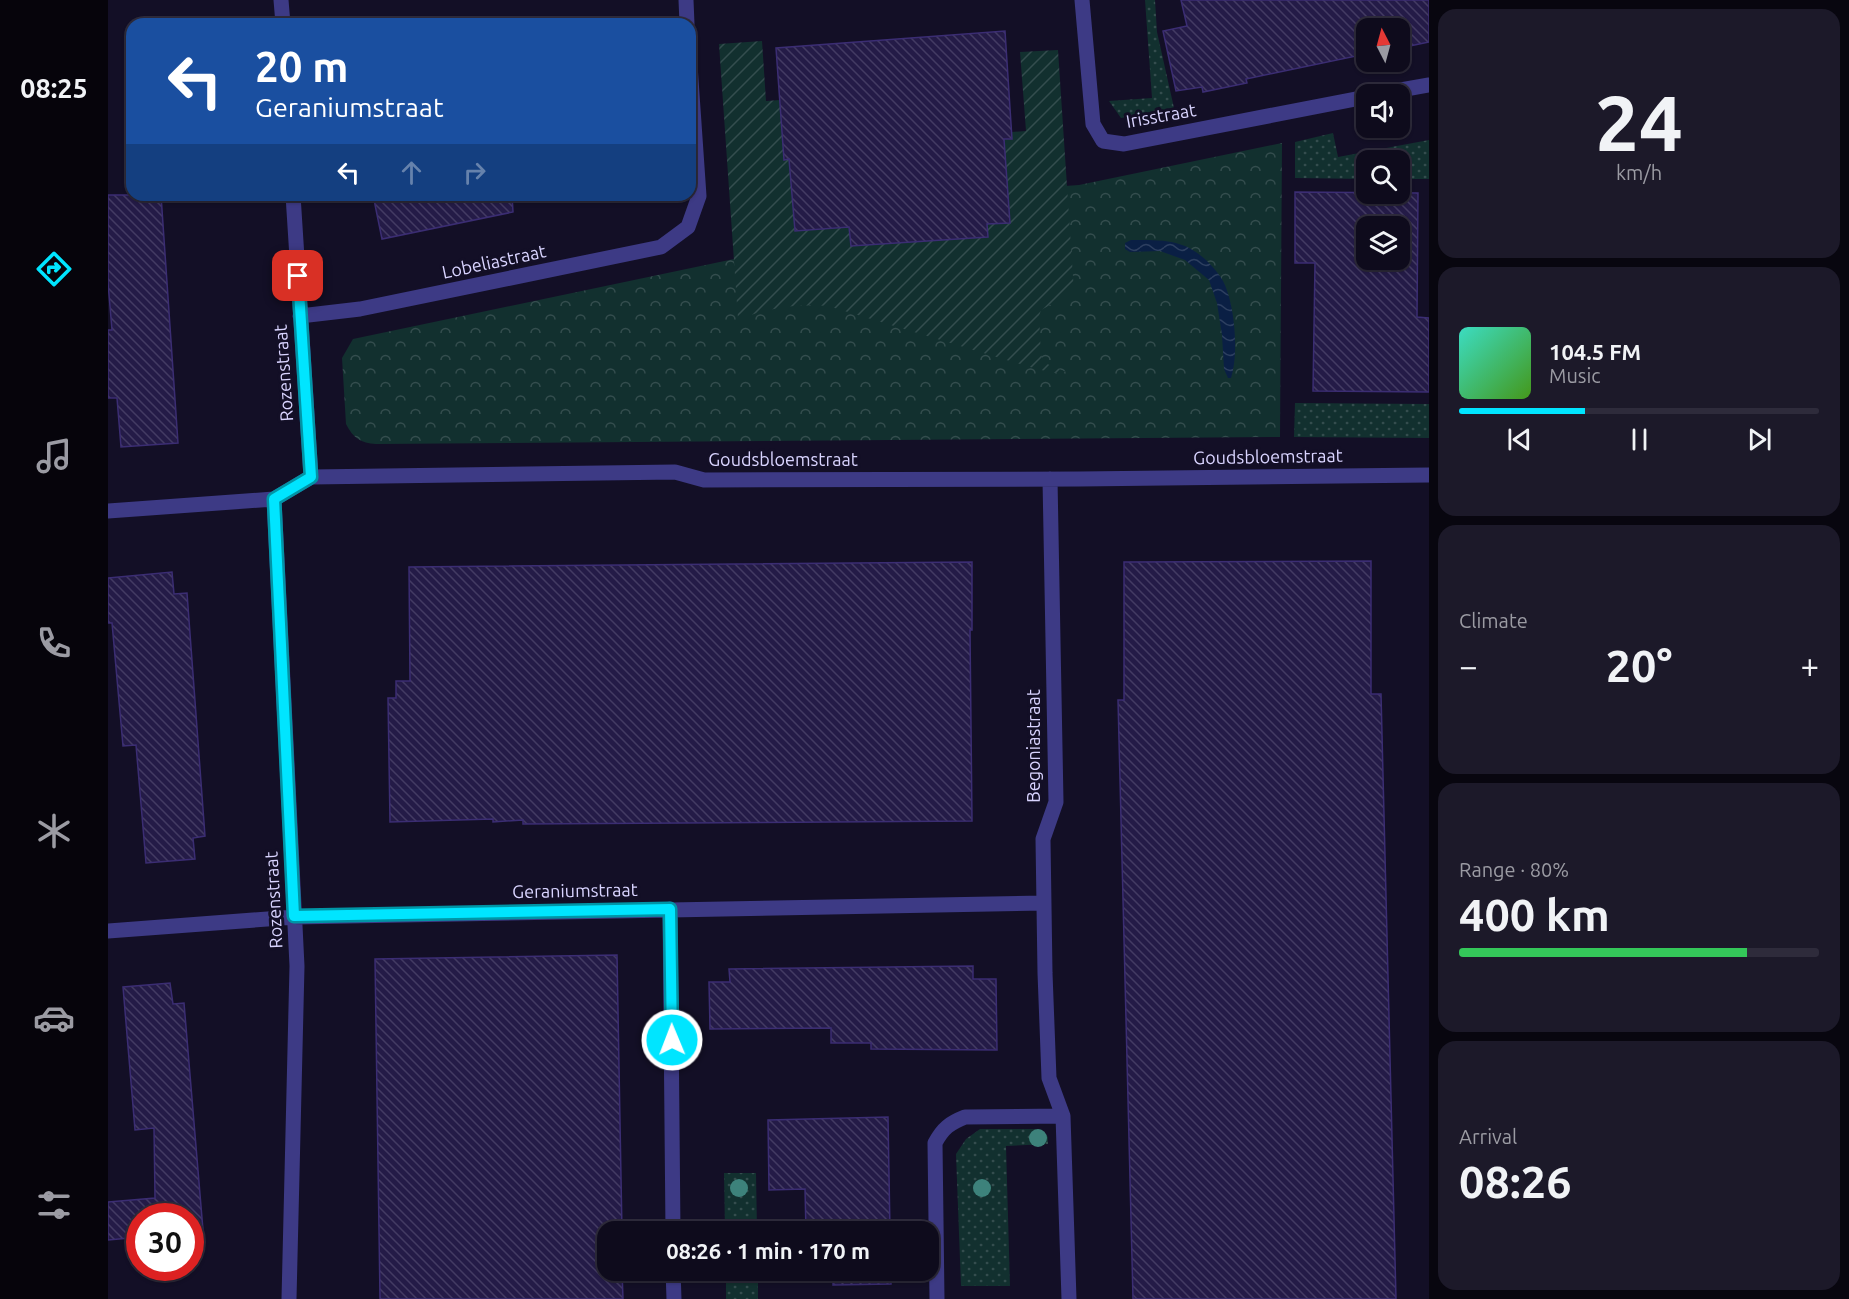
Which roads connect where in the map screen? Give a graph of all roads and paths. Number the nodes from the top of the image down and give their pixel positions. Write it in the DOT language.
graph roads {
  1 [pos="281,0"];
  2 [pos="686,0"];
  3 [pos="1082,0"];
  4 [pos="282,18"];
  5 [pos="687,18"];
  6 [pos="1429,85"];
  7 [pos="1410,88"];
  8 [pos="1356,99"];
  9 [pos="696,152"];
  10 [pos="293,201"];
  11 [pos="300,316"];
  12 [pos="1429,475"];
  13 [pos="311,477"];
  14 [pos="1050,479"];
  15 [pos="274,499"];
  16 [pos="108,511"];
  17 [pos="1043,903"];
  18 [pos="670,909"];
  19 [pos="294,916"];
  20 [pos="108,931"];
  21 [pos="1063,1116"];
  22 [pos="673,1221"];
  23 [pos="674,1281"];
  24 [pos="289,1299"];
  25 [pos="674,1299"];
  26 [pos="938,1299"];
  27 [pos="1069,1299"];
  1 -- 4 [label="street"];
  2 -- 5 [label="street"];
  3 -- 8 [label="street, Irisstraat"];
  6 -- 7 [label="street"];
  9 -- 11 [label="street, Lobeliastraat"];
  10 -- 11 [label="street, Rozenstraat"];
  11 -- 13 [label="street, Rozenstraat"];
  12 -- 14 [label="street, Goudsbloemstraat"];
  13 -- 14 [label="street, Goudsbloemstraat"];
  13 -- 15 [label="street, Goudsbloemstraat"];
  14 -- 17 [label="street, Begoniastraat"];
  15 -- 16 [label="street, Goudsbloemstraat"];
  15 -- 19 [label="street, Rozenstraat"];
  17 -- 18 [label="street, Geraniumstraat"];
  17 -- 21 [label="street, Begoniastraat"];
  18 -- 19 [label="street, Geraniumstraat"];
  18 -- 22 [label="street"];
  19 -- 20 [label="street, Geraniumstraat"];
  19 -- 24 [label="street, Rozenstraat"];
  21 -- 26 [label="street"];
  21 -- 27 [label="street, Begoniastraat"];
  23 -- 25 [label="street"];
}
